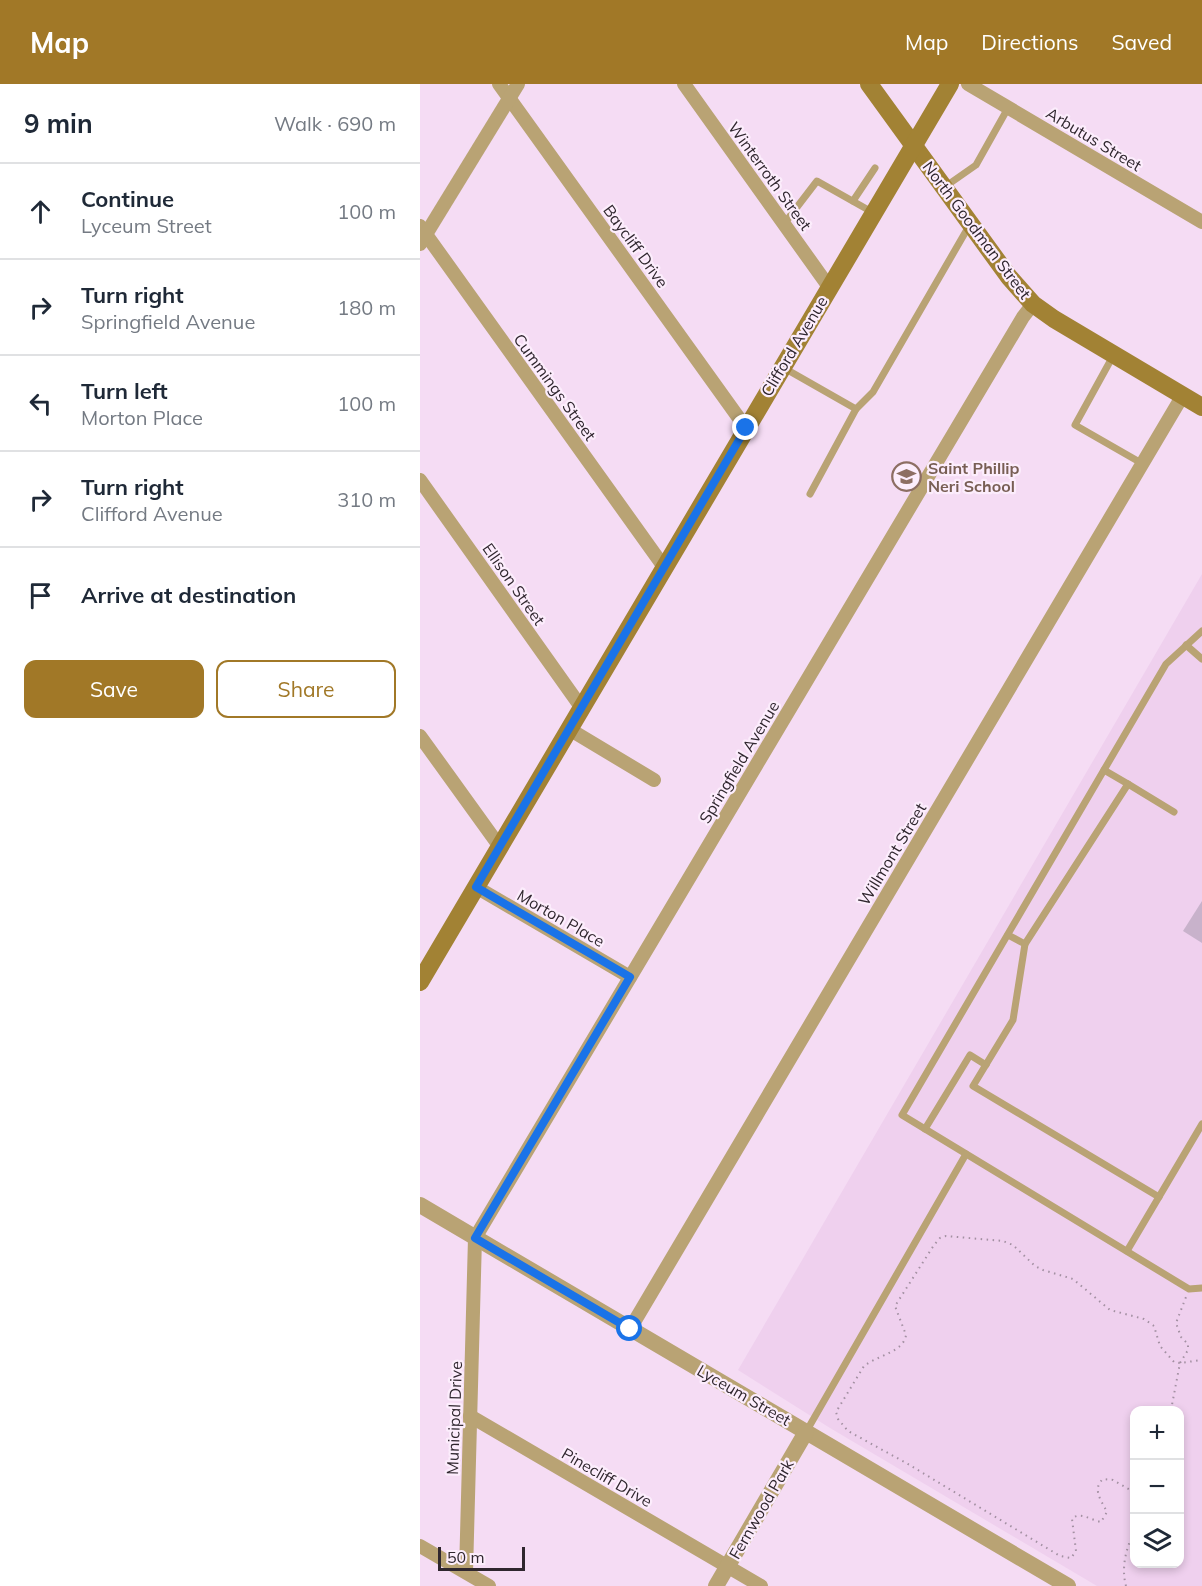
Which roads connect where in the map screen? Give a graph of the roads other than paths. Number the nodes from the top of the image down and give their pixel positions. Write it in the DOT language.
graph roads {
  1 [pos="500,84"];
  2 [pos="518,84"];
  3 [pos="684,84"];
  4 [pos="869,84"];
  5 [pos="950,84"];
  6 [pos="968,84"];
  7 [pos="509,98"];
  8 [pos="1008,108"];
  9 [pos="914,146"];
  10 [pos="874,168"];
  11 [pos="944,187"];
  12 [pos="852,201"];
  13 [pos="874,213"];
  14 [pos="1202,222"];
  15 [pos="784,224"];
  16 [pos="970,224"];
  17 [pos="422,235"];
  18 [pos="829,287"];
  19 [pos="1033,304"];
  20 [pos="1114,355"];
  21 [pos="782,367"];
  22 [pos="1183,395"];
  23 [pos="1202,407"];
  24 [pos="856,409"];
  25 [pos="746,428"];
  26 [pos="1143,464"];
  27 [pos="420,480"];
  28 [pos="810,494"];
  29 [pos="664,567"];
  30 [pos="1202,631"];
  31 [pos="1186,645"];
  32 [pos="1202,659"];
  33 [pos="581,708"];
  34 [pos="569,729"];
  35 [pos="420,736"];
  36 [pos="1104,770"];
  37 [pos="654,780"];
  38 [pos="1128,784"];
  39 [pos="1174,812"];
  40 [pos="500,847"];
  41 [pos="476,887"];
  42 [pos="1008,935"];
  43 [pos="1025,944"];
  44 [pos="423,968"];
  45 [pos="630,977"];
  46 [pos="986,1065"];
  47 [pos="1202,1124"];
  48 [pos="925,1129"];
  49 [pos="966,1154"];
  50 [pos="1159,1197"];
  51 [pos="420,1205"];
  52 [pos="475,1238"];
  53 [pos="1127,1251"];
  54 [pos="1202,1287"];
  55 [pos="630,1329"];
  56 [pos="470,1416"];
  57 [pos="806,1432"];
  58 [pos="420,1546"];
  59 [pos="728,1566"];
  60 [pos="466,1572"];
  61 [pos="489,1586"];
  62 [pos="716,1586"];
  63 [pos="761,1586"];
  64 [pos="1068,1586"];
  1 -- 7 [label="street, Baycliff Drive"];
  2 -- 7 [label="street"];
  3 -- 15 [label="street, Winterroth Street"];
  4 -- 9 [label="main road, North Goodman Street"];
  5 -- 9 [label="main road, Clifford Avenue"];
  6 -- 8 [label="street, Arbutus Street"];
  7 -- 17 [label="street"];
  7 -- 25 [label="street, Baycliff Drive"];
  8 -- 11 [label="lane"];
  8 -- 14 [label="street, Arbutus Street"];
  9 -- 11 [label="main road, North Goodman Street"];
  9 -- 13 [label="main road, Clifford Avenue"];
  10 -- 12 [label="lane"];
  11 -- 16 [label="main road, North Goodman Street"];
  12 -- 13 [label="lane"];
  12 -- 15 [label="lane"];
  13 -- 18 [label="main road, Clifford Avenue"];
  15 -- 18 [label="street, Winterroth Street"];
  16 -- 19 [label="main road, North Goodman Street"];
  16 -- 24 [label="lane"];
  17 -- 29 [label="street, Cummings Street"];
  18 -- 21 [label="main road, Clifford Avenue"];
  19 -- 20 [label="main road, North Goodman Street"];
  19 -- 45 [label="street, Springfield Avenue"];
  20 -- 22 [label="main road, North Goodman Street"];
  20 -- 26 [label="lane"];
  21 -- 24 [label="lane"];
  21 -- 25 [label="main road, Clifford Avenue"];
  22 -- 23 [label="main road, North Goodman Street"];
  22 -- 26 [label="street, Willmont Street"];
  24 -- 28 [label="lane"];
  25 -- 29 [label="main road, Clifford Avenue"];
  26 -- 55 [label="street, Willmont Street"];
  27 -- 33 [label="street, Ellison Street"];
  29 -- 33 [label="main road, Clifford Avenue"];
  30 -- 31 [label="lane"];
  31 -- 32 [label="lane"];
  31 -- 36 [label="lane"];
  33 -- 34 [label="main road, Clifford Avenue"];
  34 -- 37 [label="street"];
  34 -- 40 [label="main road, Clifford Avenue"];
  35 -- 40 [label="street"];
  36 -- 38 [label="lane"];
  36 -- 42 [label="lane"];
  38 -- 39 [label="lane"];
  38 -- 43 [label="lane"];
  40 -- 41 [label="main road, Clifford Avenue"];
  41 -- 44 [label="main road, Clifford Avenue"];
  41 -- 45 [label="street, Morton Place"];
  42 -- 43 [label="lane"];
  42 -- 48 [label="lane"];
  43 -- 46 [label="lane"];
  45 -- 52 [label="street, Springfield Avenue"];
  46 -- 48 [label="lane"];
  46 -- 50 [label="lane"];
  47 -- 50 [label="lane"];
  48 -- 49 [label="lane"];
  49 -- 53 [label="lane"];
  49 -- 57 [label="lane"];
  50 -- 53 [label="lane"];
  51 -- 52 [label="street, Lyceum Street"];
  52 -- 55 [label="street, Lyceum Street"];
  52 -- 56 [label="street, Municipal Drive"];
  53 -- 54 [label="lane"];
  55 -- 57 [label="street, Lyceum Street"];
  56 -- 59 [label="street, Pinecliff Drive"];
  56 -- 60 [label="street, Municipal Drive"];
  57 -- 59 [label="street, Fernwood Park"];
  57 -- 64 [label="street, Lyceum Street"];
  58 -- 60 [label="street"];
  59 -- 62 [label="street, Fernwood Park"];
  59 -- 63 [label="street, Pinecliff Drive"];
  60 -- 61 [label="street"];
}
